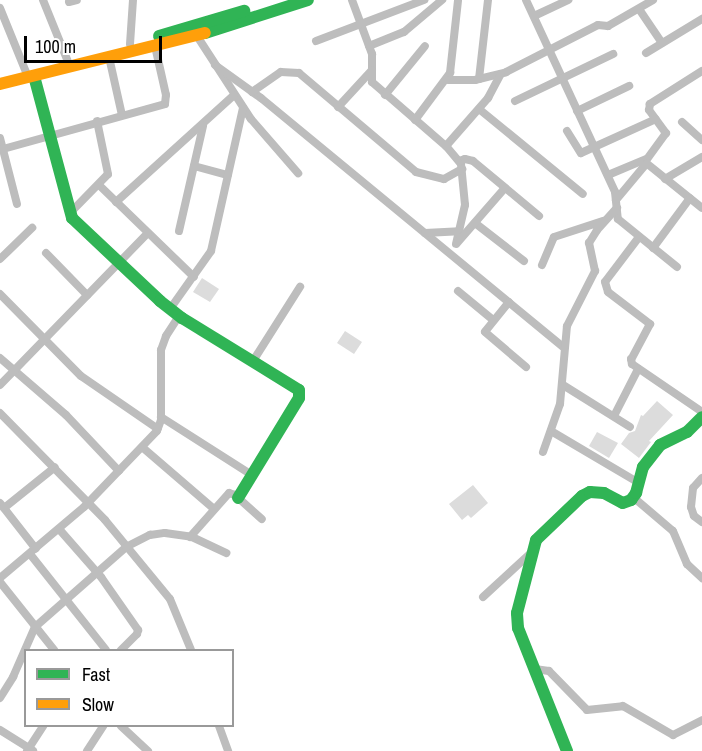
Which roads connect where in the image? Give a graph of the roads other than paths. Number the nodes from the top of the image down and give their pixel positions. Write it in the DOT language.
graph roads {
  1 [pos="43,0"];
  2 [pos="133,0"];
  3 [pos="282,0"];
  4 [pos="308,0"];
  5 [pos="352,0"];
  6 [pos="424,0"];
  7 [pos="442,0"];
  8 [pos="458,0"];
  9 [pos="489,0"];
  10 [pos="526,0"];
  11 [pos="568,0"];
  12 [pos="653,0"];
  13 [pos="0,8"];
  14 [pos="639,9"];
  15 [pos="534,16"];
  16 [pos="702,19"];
  17 [pos="360,23"];
  18 [pos="197,36"];
  19 [pos="316,41"];
  20 [pos="662,43"];
  21 [pos="130,44"];
  22 [pos="155,46"];
  23 [pos="369,46"];
  24 [pos="425,46"];
  25 [pos="549,50"];
  26 [pos="646,53"];
  27 [pos="613,54"];
  28 [pos="109,57"];
  29 [pos="68,62"];
  30 [pos="215,65"];
  31 [pos="372,70"];
  32 [pos="702,71"];
  33 [pos="30,74"];
  34 [pos="501,74"];
  35 [pos="0,78"];
  36 [pos="562,78"];
  37 [pos="480,79"];
  38 [pos="448,80"];
  39 [pos="0,84"];
  40 [pos="629,86"];
  41 [pos="252,92"];
  42 [pos="234,95"];
  43 [pos="385,95"];
  44 [pos="515,101"];
  45 [pos="338,106"];
  46 [pos="243,108"];
  47 [pos="479,109"];
  48 [pos="577,111"];
  49 [pos="123,115"];
  50 [pos="656,118"];
  51 [pos="415,120"];
  52 [pos="97,122"];
  53 [pos="682,122"];
  54 [pos="203,126"];
  55 [pos="567,131"];
  56 [pos="49,134"];
  57 [pos="0,138"];
  58 [pos="702,140"];
  59 [pos="446,146"];
  60 [pos="594,147"];
  61 [pos="3,149"];
  62 [pos="702,157"];
  63 [pos="646,162"];
  64 [pos="460,165"];
  65 [pos="194,166"];
  66 [pos="298,173"];
  67 [pos="228,175"];
  68 [pos="608,175"];
  69 [pos="665,179"];
  70 [pos="99,185"];
  71 [pos="504,188"];
  72 [pos="583,194"];
  73 [pos="690,198"];
  74 [pos="116,202"];
  75 [pos="17,204"];
  76 [pos="616,204"];
  77 [pos="465,205"];
  78 [pos="702,207"];
  79 [pos="70,213"];
  80 [pos="539,216"];
  81 [pos="477,220"];
  82 [pos="606,220"];
  83 [pos="32,228"];
  84 [pos="180,231"];
  85 [pos="459,231"];
  86 [pos="148,233"];
  87 [pos="425,233"];
  88 [pos="639,237"];
  89 [pos="456,244"];
  90 [pos="653,248"];
  91 [pos="46,253"];
  92 [pos="449,253"];
  93 [pos="0,259"];
  94 [pos="524,261"];
  95 [pos="118,262"];
  96 [pos="542,265"];
  97 [pos="596,266"];
  98 [pos="677,267"];
  99 [pos="194,277"];
  100 [pos="607,277"];
  101 [pos="300,287"];
  102 [pos="458,291"];
  103 [pos="0,294"];
  104 [pos="87,295"];
  105 [pos="509,302"];
  106 [pos="175,312"];
  107 [pos="494,320"];
  108 [pos="45,338"];
  109 [pos="563,347"];
  110 [pos="0,358"];
  111 [pos="253,361"];
  112 [pos="526,367"];
  113 [pos="15,369"];
  114 [pos="638,369"];
  115 [pos="0,385"];
  116 [pos="563,385"];
  117 [pos="702,412"];
  118 [pos="0,413"];
  119 [pos="614,416"];
  120 [pos="161,417"];
  121 [pos="702,417"];
  122 [pos="630,427"];
  123 [pos="158,429"];
  124 [pos="551,431"];
  125 [pos="142,447"];
  126 [pos="543,452"];
  127 [pos="55,467"];
  128 [pos="119,471"];
  129 [pos="252,475"];
  130 [pos="702,478"];
  131 [pos="639,483"];
  132 [pos="633,497"];
  133 [pos="238,498"];
  134 [pos="88,503"];
  135 [pos="2,506"];
  136 [pos="214,509"];
  137 [pos="262,519"];
  138 [pos="702,522"];
  139 [pos="59,529"];
  140 [pos="190,537"];
  141 [pos="126,547"];
  142 [pos="33,551"];
  143 [pos="532,552"];
  144 [pos="226,553"];
  145 [pos="97,572"];
  146 [pos="702,578"];
  147 [pos="0,580"];
  148 [pos="483,597"];
  149 [pos="66,599"];
  150 [pos="35,627"];
  151 [pos="25,649"];
  152 [pos="52,649"];
  153 [pos="104,649"];
  154 [pos="123,649"];
  155 [pos="190,649"];
  156 [pos="24,652"];
  157 [pos="535,669"];
  158 [pos="0,698"];
  159 [pos="702,720"];
  160 [pos="42,727"];
  161 [pos="102,727"];
  162 [pos="122,727"];
  163 [pos="219,727"];
  164 [pos="0,730"];
  165 [pos="30,750"];
  166 [pos="87,751"];
  167 [pos="148,751"];
  168 [pos="228,751"];
  169 [pos="567,751"];
  1 -- 29 [label="street"];
  2 -- 21 [label="street"];
  3 -- 21 [label="street"];
  4 -- 18 [label="street"];
  5 -- 17 [label="street"];
  6 -- 17 [label="street"];
  7 -- 23 [label="street"];
  8 -- 38 [label="street"];
  9 -- 37 [label="street"];
  10 -- 15 [label="street"];
  11 -- 15 [label="street"];
  12 -- 14 [label="street"];
  13 -- 33 [label="street"];
  14 -- 20 [label="street"];
  14 -- 25 [label="street"];
  15 -- 25 [label="street"];
  16 -- 20 [label="street"];
  17 -- 19 [label="street"];
  17 -- 23 [label="street"];
  18 -- 22 [label="street"];
  18 -- 30 [label="street"];
  20 -- 26 [label="street"];
  21 -- 29 [label="street"];
  22 -- 28 [label="street"];
  22 -- 49 [label="street"];
  23 -- 31 [label="street"];
  24 -- 43 [label="street"];
  25 -- 34 [label="street"];
  25 -- 36 [label="street"];
  27 -- 36 [label="street"];
  28 -- 33 [label="street"];
  28 -- 49 [label="street"];
  29 -- 33 [label="street"];
  30 -- 41 [label="street"];
  30 -- 42 [label="street"];
  31 -- 43 [label="street"];
  31 -- 45 [label="street"];
  32 -- 50 [label="street"];
  33 -- 35 [label="street"];
  33 -- 39 [label="street"];
  33 -- 56 [label="street"];
  34 -- 37 [label="street"];
  34 -- 47 [label="street"];
  36 -- 44 [label="street"];
  36 -- 48 [label="street"];
  37 -- 38 [label="street"];
  38 -- 51 [label="street"];
  40 -- 48 [label="street"];
  41 -- 45 [label="street"];
  41 -- 87 [label="street"];
  42 -- 46 [label="street"];
  42 -- 54 [label="street"];
  43 -- 51 [label="street"];
  45 -- 64 [label="street"];
  46 -- 66 [label="street"];
  46 -- 67 [label="street"];
  47 -- 59 [label="street"];
  47 -- 72 [label="street"];
  48 -- 60 [label="street"];
  49 -- 52 [label="street"];
  50 -- 60 [label="street"];
  50 -- 63 [label="street"];
  51 -- 59 [label="street"];
  52 -- 56 [label="street"];
  52 -- 70 [label="street"];
  53 -- 58 [label="street"];
  54 -- 65 [label="street"];
  54 -- 74 [label="street"];
  55 -- 60 [label="street"];
  56 -- 61 [label="street"];
  56 -- 79 [label="street"];
  57 -- 61 [label="street"];
  59 -- 64 [label="street"];
  60 -- 68 [label="street"];
  61 -- 75 [label="street"];
  62 -- 69 [label="street"];
  63 -- 68 [label="street"];
  63 -- 69 [label="street"];
  63 -- 76 [label="street"];
  64 -- 71 [label="street"];
  64 -- 77 [label="street"];
  65 -- 67 [label="street"];
  65 -- 84 [label="street"];
  67 -- 99 [label="street"];
  68 -- 76 [label="street"];
  69 -- 73 [label="street"];
  70 -- 74 [label="street"];
  70 -- 79 [label="street"];
  71 -- 80 [label="street"];
  71 -- 81 [label="street"];
  73 -- 78 [label="street"];
  73 -- 90 [label="street"];
  74 -- 86 [label="street"];
  76 -- 82 [label="street"];
  76 -- 88 [label="street"];
  77 -- 81 [label="street"];
  77 -- 85 [label="street"];
  79 -- 95 [label="street"];
  81 -- 89 [label="street"];
  81 -- 94 [label="street"];
  82 -- 96 [label="street"];
  82 -- 97 [label="street"];
  83 -- 93 [label="street"];
  85 -- 87 [label="street"];
  85 -- 89 [label="street"];
  86 -- 95 [label="street"];
  86 -- 99 [label="street"];
  87 -- 92 [label="street"];
  88 -- 90 [label="street"];
  88 -- 100 [label="street"];
  89 -- 92 [label="street"];
  90 -- 98 [label="street"];
  91 -- 104 [label="street"];
  92 -- 105 [label="street"];
  95 -- 104 [label="street"];
  95 -- 106 [label="street"];
  97 -- 100 [label="street"];
  97 -- 109 [label="street"];
  99 -- 106 [label="street"];
  100 -- 114 [label="street"];
  101 -- 111 [label="street"];
  102 -- 107 [label="street"];
  103 -- 108 [label="street"];
  104 -- 108 [label="street"];
  105 -- 107 [label="street"];
  105 -- 109 [label="street"];
  106 -- 111 [label="street"];
  106 -- 120 [label="street"];
  107 -- 112 [label="street"];
  108 -- 113 [label="street"];
  108 -- 123 [label="street"];
  109 -- 116 [label="street"];
  110 -- 113 [label="street"];
  111 -- 129 [label="street"];
  113 -- 115 [label="street"];
  113 -- 128 [label="street"];
  114 -- 117 [label="street"];
  114 -- 119 [label="street"];
  116 -- 119 [label="street"];
  116 -- 124 [label="street"];
  118 -- 127 [label="street"];
  119 -- 122 [label="street"];
  120 -- 123 [label="street"];
  120 -- 129 [label="street"];
  121 -- 131 [label="street"];
  123 -- 125 [label="street"];
  124 -- 126 [label="street"];
  124 -- 131 [label="street"];
  125 -- 128 [label="street"];
  125 -- 136 [label="street"];
  127 -- 134 [label="street"];
  127 -- 135 [label="street"];
  128 -- 134 [label="street"];
  129 -- 133 [label="street"];
  130 -- 138 [label="street"];
  131 -- 132 [label="street"];
  132 -- 143 [label="street"];
  132 -- 146 [label="street"];
  133 -- 136 [label="street"];
  133 -- 137 [label="street"];
  134 -- 139 [label="street"];
  134 -- 141 [label="street"];
  135 -- 142 [label="street"];
  136 -- 140 [label="street"];
  139 -- 142 [label="street"];
  139 -- 145 [label="street"];
  140 -- 141 [label="street"];
  140 -- 144 [label="street"];
  141 -- 145 [label="street"];
  141 -- 155 [label="street"];
  142 -- 147 [label="street"];
  142 -- 149 [label="street"];
  143 -- 148 [label="street"];
  143 -- 157 [label="street"];
  145 -- 149 [label="street"];
  145 -- 154 [label="street"];
  147 -- 150 [label="street"];
  149 -- 150 [label="street"];
  149 -- 153 [label="street"];
  150 -- 151 [label="street"];
  150 -- 152 [label="street"];
  156 -- 158 [label="street"];
  157 -- 159 [label="street"];
  157 -- 169 [label="street"];
  160 -- 165 [label="street"];
  161 -- 166 [label="street"];
  162 -- 167 [label="street"];
  163 -- 168 [label="street"];
  164 -- 165 [label="street"];
}
